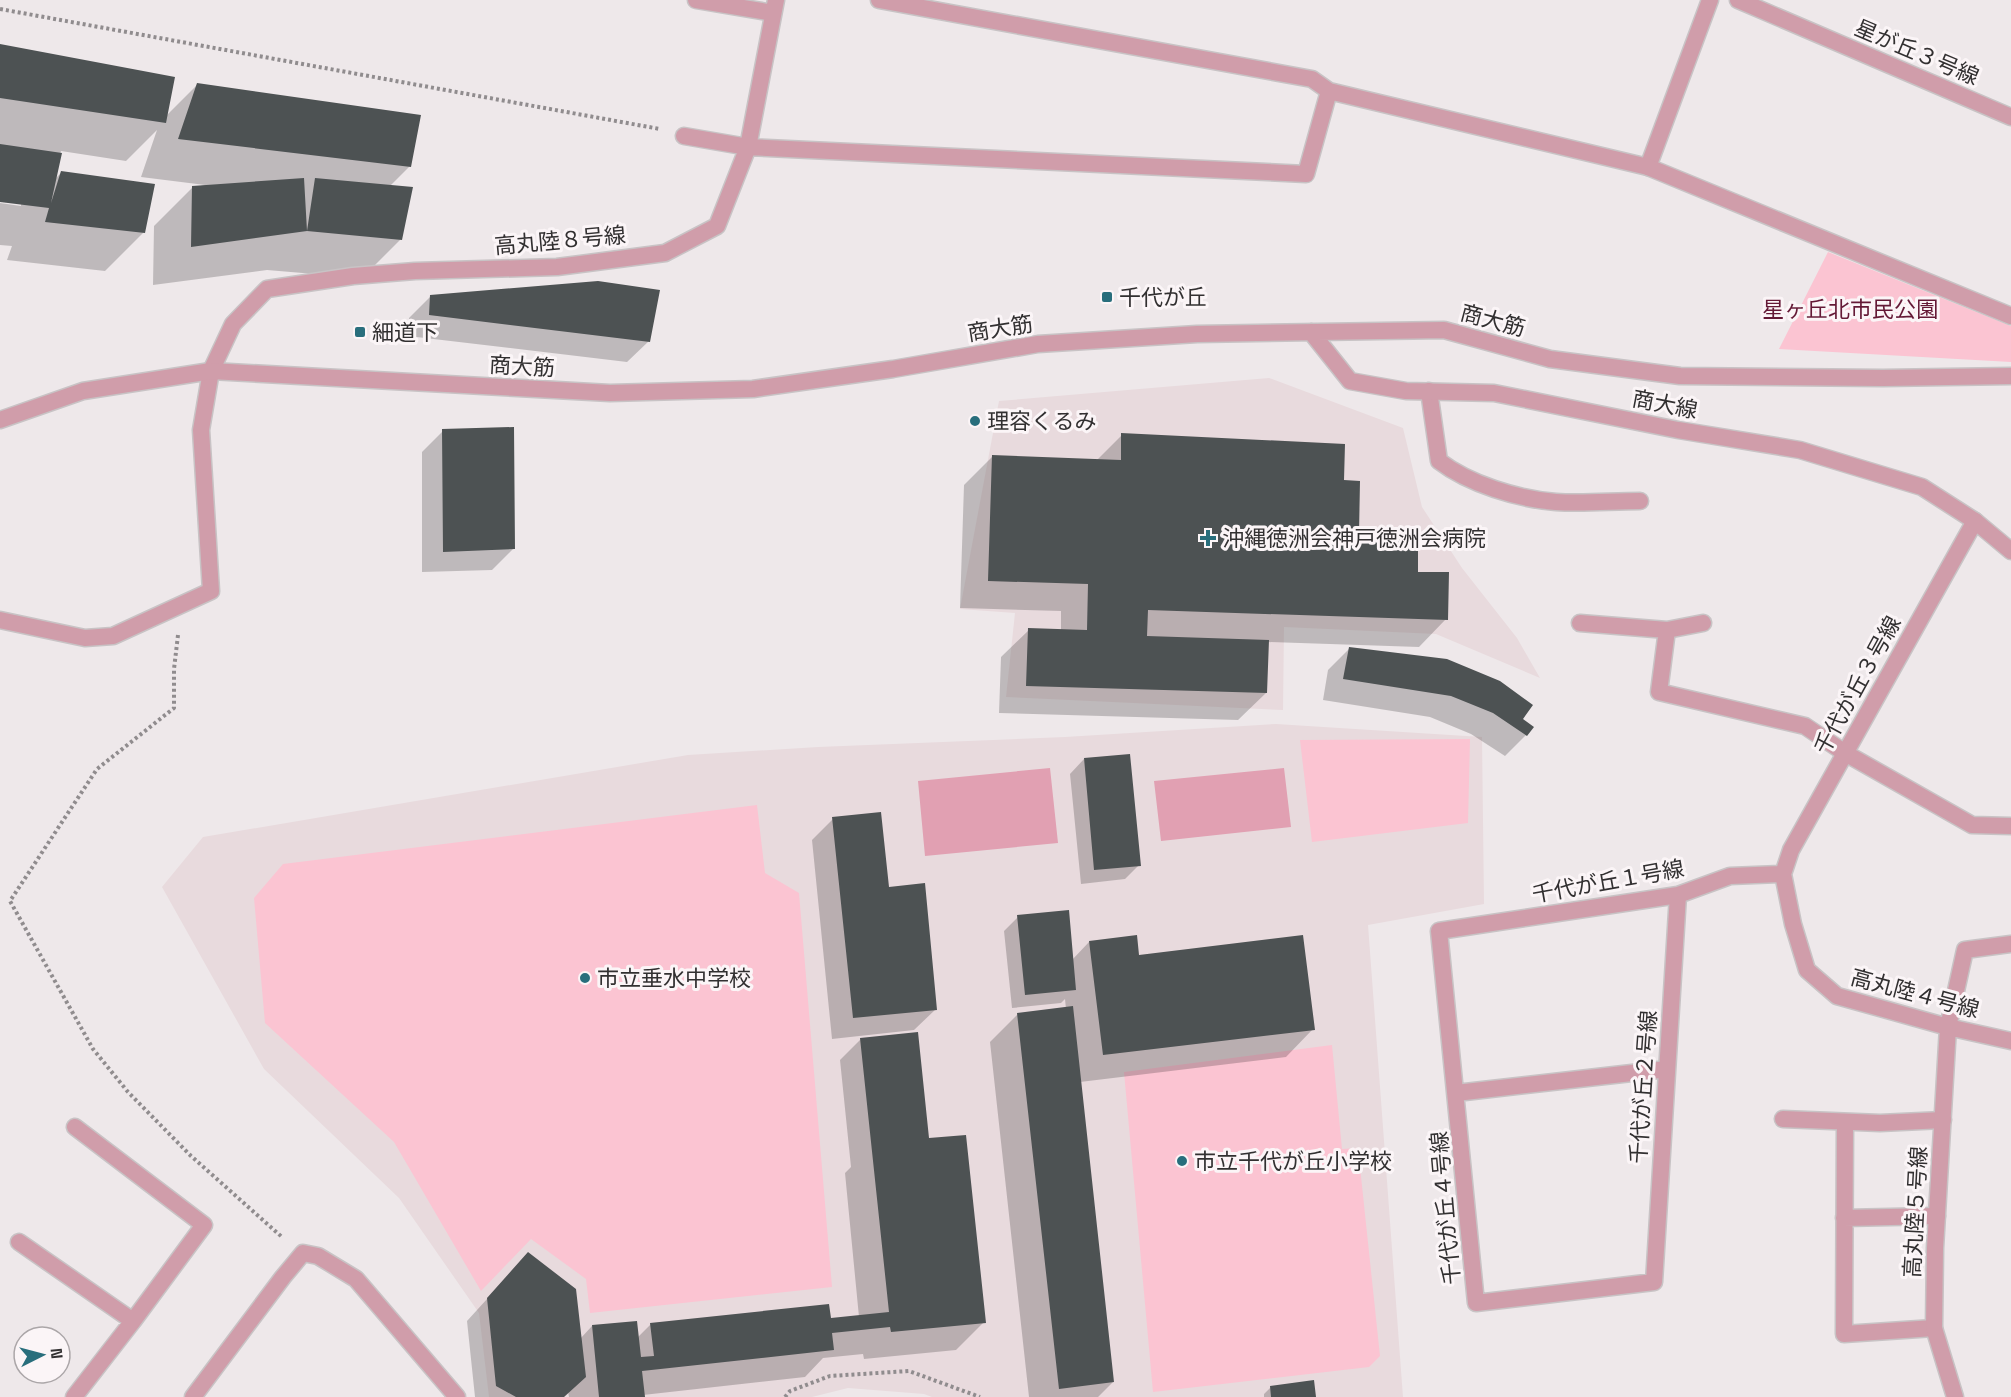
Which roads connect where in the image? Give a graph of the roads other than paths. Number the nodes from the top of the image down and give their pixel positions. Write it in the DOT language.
graph roads {
  1 [pos="696,0"];
  2 [pos="879,0"];
  3 [pos="1710,0"];
  4 [pos="1738,0"];
  5 [pos="774,7"];
  6 [pos="1329,91"];
  7 [pos="2011,117"];
  8 [pos="684,136"];
  9 [pos="748,147"];
  10 [pos="1648,167"];
  11 [pos="2011,316"];
  12 [pos="1311,332"];
  13 [pos="211,371"];
  14 [pos="2011,376"];
  15 [pos="1429,391"];
  16 [pos="0,420"];
  17 [pos="1640,501"];
  18 [pos="1975,520"];
  19 [pos="2011,550"];
  20 [pos="0,620"];
  21 [pos="1580,623"];
  22 [pos="1703,623"];
  23 [pos="1666,630"];
  24 [pos="1845,753"];
  25 [pos="2011,826"];
  26 [pos="1784,874"];
  27 [pos="1678,895"];
  28 [pos="1439,931"];
  29 [pos="2011,944"];
  30 [pos="1948,1027"];
  31 [pos="2011,1041"];
  32 [pos="1667,1069"];
  33 [pos="1456,1093"];
  34 [pos="1784,1119"];
  35 [pos="1942,1120"];
  36 [pos="1845,1122"];
  37 [pos="75,1127"];
  38 [pos="1937,1216"];
  39 [pos="1844,1218"];
  40 [pos="19,1242"];
  41 [pos="1654,1282"];
  42 [pos="133,1321"];
  43 [pos="1934,1328"];
  44 [pos="74,1397"];
  45 [pos="193,1397"];
  46 [pos="457,1397"];
  47 [pos="1955,1397"];
  1 -- 5 [label="street"];
  2 -- 6 [label="street"];
  3 -- 10 [label="street"];
  4 -- 7 [label="street, 星が丘３号線"];
  5 -- 9 [label="street, 高丸陸８号線"];
  6 -- 9 [label="street"];
  6 -- 10 [label="street"];
  8 -- 9 [label="street"];
  9 -- 13 [label="street, 高丸陸８号線"];
  10 -- 11 [label="street"];
  12 -- 13 [label="street, 商大筋"];
  12 -- 14 [label="street, 商大筋"];
  12 -- 15 [label="street, 商大線"];
  13 -- 16 [label="street, 商大筋"];
  13 -- 20 [label="street, 高丸陸８号線"];
  15 -- 17 [label="street"];
  15 -- 18 [label="street, 商大線"];
  18 -- 19 [label="street, 商大線"];
  18 -- 24 [label="street, 千代が丘３号線"];
  21 -- 23 [label="street"];
  22 -- 23 [label="street"];
  23 -- 24 [label="street"];
  24 -- 25 [label="street"];
  24 -- 26 [label="street, 千代が丘３号線"];
  26 -- 27 [label="street, 千代が丘１号線"];
  26 -- 30 [label="street, 高丸陸４号線"];
  27 -- 28 [label="street, 千代が丘１号線"];
  27 -- 32 [label="street, 千代が丘２号線"];
  28 -- 33 [label="street, 千代が丘４号線"];
  29 -- 30 [label="street, 高丸陸５号線"];
  30 -- 31 [label="street, 高丸陸４号線"];
  30 -- 35 [label="street, 高丸陸５号線"];
  32 -- 33 [label="street"];
  32 -- 41 [label="street, 千代が丘２号線"];
  33 -- 41 [label="street, 千代が丘４号線"];
  34 -- 36 [label="street"];
  35 -- 36 [label="street"];
  35 -- 38 [label="street, 高丸陸５号線"];
  36 -- 39 [label="street"];
  37 -- 42 [label="street"];
  38 -- 39 [label="street"];
  38 -- 43 [label="street, 高丸陸５号線"];
  39 -- 43 [label="street"];
  40 -- 42 [label="street"];
  42 -- 44 [label="street"];
  43 -- 47 [label="street, 高丸陸５号線"];
  45 -- 46 [label="street"];
}
